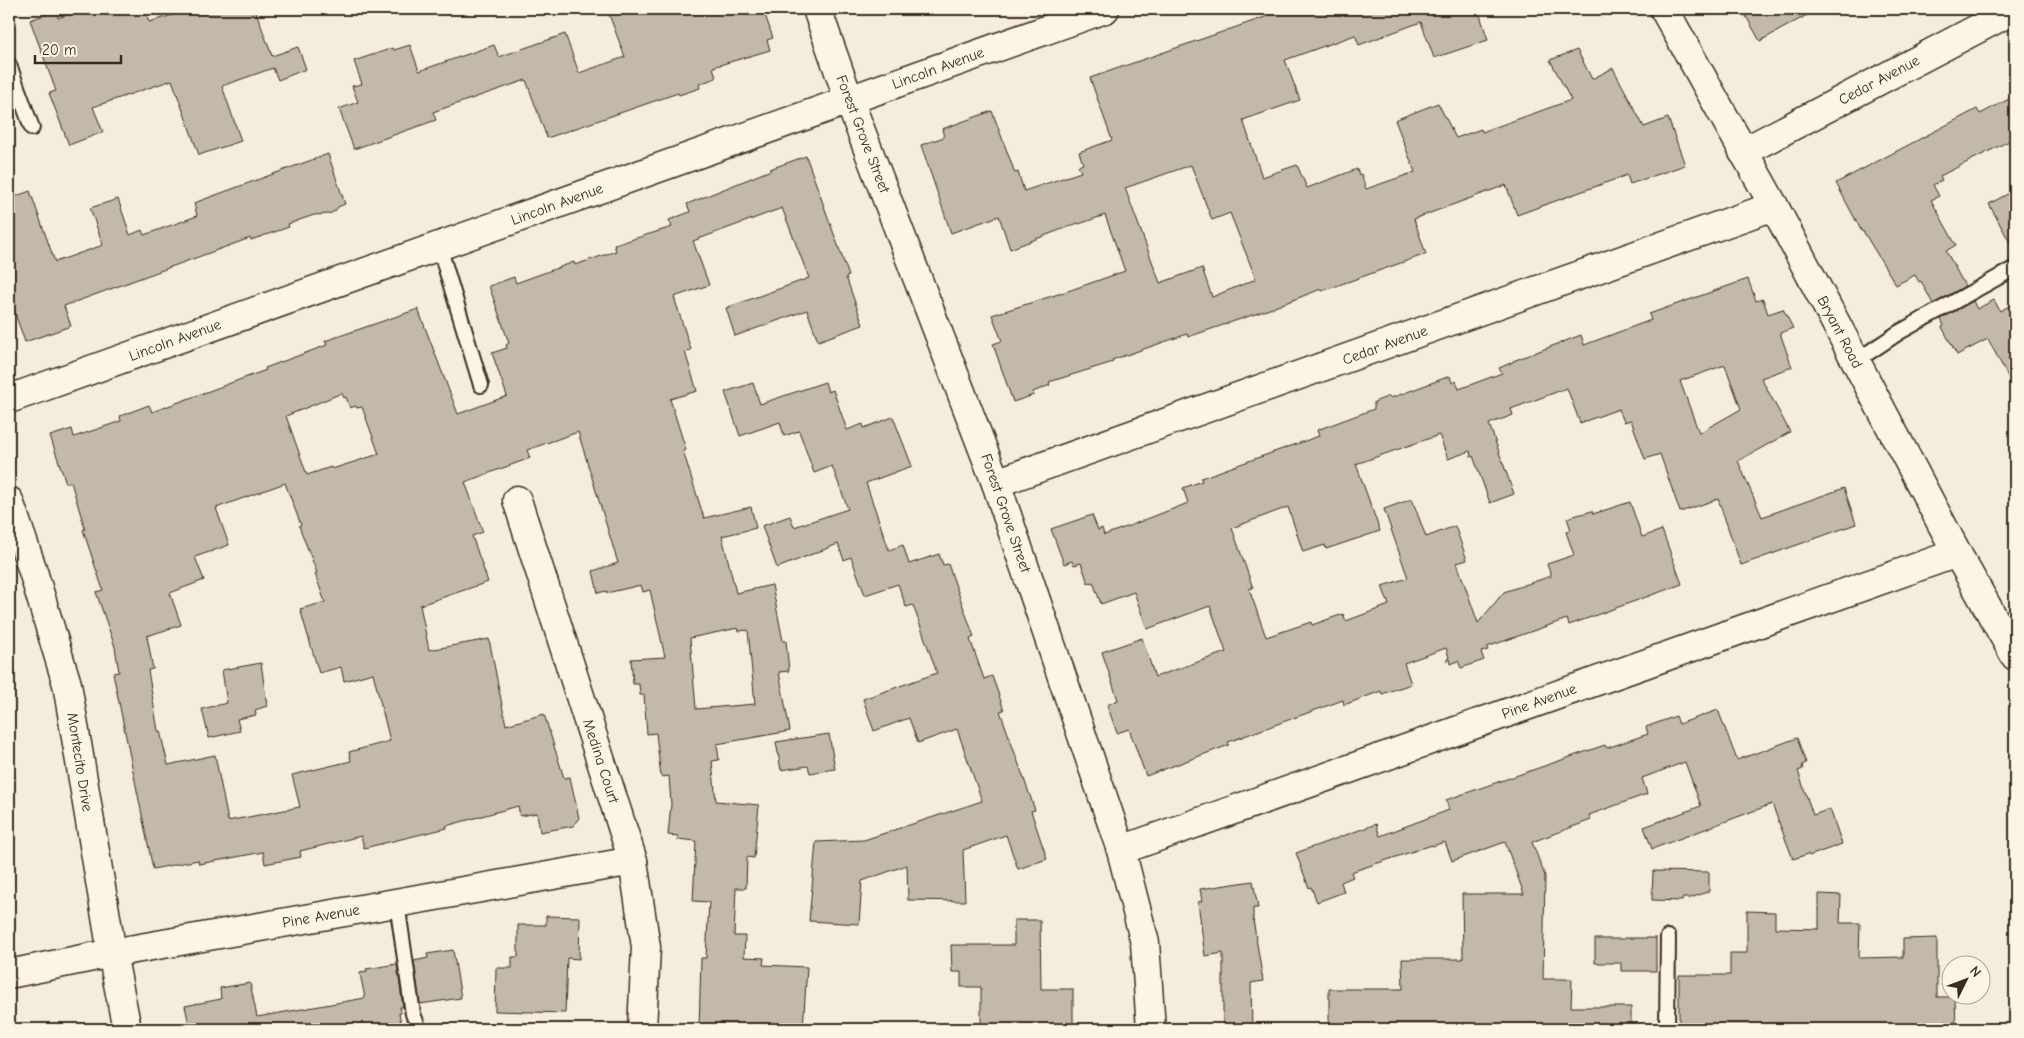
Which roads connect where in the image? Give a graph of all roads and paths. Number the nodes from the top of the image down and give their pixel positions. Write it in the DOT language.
graph roads {
  1 [pos="817,9"];
  2 [pos="1105,9"];
  3 [pos="1664,9"];
  4 [pos="2015,9"];
  5 [pos="9,65"];
  6 [pos="849,100"];
  7 [pos="32,128"];
  8 [pos="1743,152"];
  9 [pos="1774,206"];
  10 [pos="439,246"];
  11 [pos="2015,268"];
  12 [pos="1856,361"];
  13 [pos="481,385"];
  14 [pos="9,399"];
  15 [pos="996,483"];
  16 [pos="517,500"];
  17 [pos="9,501"];
  18 [pos="1958,553"];
  19 [pos="2015,656"];
  20 [pos="1121,850"];
  21 [pos="634,860"];
  22 [pos="397,903"];
  23 [pos="1668,937"];
  24 [pos="112,953"];
  25 [pos="9,974"];
  26 [pos="127,1029"];
  27 [pos="419,1029"];
  28 [pos="642,1029"];
  29 [pos="1151,1029"];
  30 [pos="1667,1029"];
  1 -- 6 [label="street, Forest Grove Street"];
  2 -- 6 [label="street, Lincoln Avenue"];
  3 -- 8 [label="street, Bryant Road"];
  4 -- 8 [label="street, Cedar Avenue"];
  5 -- 7 [label="lane"];
  6 -- 10 [label="street, Lincoln Avenue"];
  6 -- 15 [label="street, Forest Grove Street"];
  8 -- 9 [label="street, Bryant Road"];
  9 -- 12 [label="street, Bryant Road"];
  9 -- 15 [label="street, Cedar Avenue"];
  10 -- 13 [label="lane"];
  10 -- 14 [label="street, Lincoln Avenue"];
  11 -- 12 [label="lane"];
  12 -- 18 [label="street, Bryant Road"];
  15 -- 20 [label="street, Forest Grove Street"];
  16 -- 21 [label="street, Medina Court"];
  17 -- 24 [label="street, Montecito Drive"];
  18 -- 19 [label="street, Bryant Road"];
  18 -- 20 [label="street, Pine Avenue"];
  20 -- 29 [label="street, Forest Grove Street"];
  21 -- 22 [label="street, Pine Avenue"];
  21 -- 28 [label="street, Medina Court"];
  22 -- 24 [label="street, Pine Avenue"];
  22 -- 27 [label="lane"];
  23 -- 30 [label="lane"];
  24 -- 25 [label="street, Pine Avenue"];
  24 -- 26 [label="street, Montecito Drive"];
}
